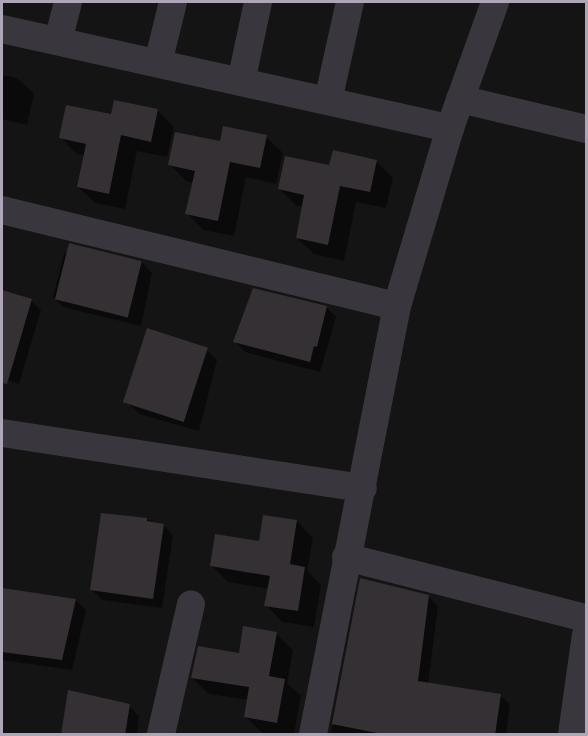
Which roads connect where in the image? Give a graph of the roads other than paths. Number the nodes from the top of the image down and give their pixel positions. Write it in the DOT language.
graph roads {
  1 [pos="68,2"];
  2 [pos="172,2"];
  3 [pos="258,2"];
  4 [pos="350,2"];
  5 [pos="495,2"];
  6 [pos="2,29"];
  7 [pos="58,41"];
  8 [pos="158,63"];
  9 [pos="241,82"];
  10 [pos="460,99"];
  11 [pos="328,101"];
  12 [pos="450,128"];
  13 [pos="586,129"];
  14 [pos="2,210"];
  15 [pos="398,306"];
  16 [pos="2,434"];
  17 [pos="363,488"];
  18 [pos="346,557"];
  19 [pos="191,604"];
  20 [pos="586,618"];
  21 [pos="586,634"];
  22 [pos="577,731"];
  23 [pos="161,735"];
  24 [pos="313,735"];
  1 -- 7 [label="street"];
  2 -- 8 [label="street"];
  3 -- 9 [label="street"];
  4 -- 11 [label="street"];
  5 -- 10 [label="street"];
  6 -- 7 [label="street"];
  7 -- 8 [label="street"];
  8 -- 9 [label="street"];
  9 -- 11 [label="street"];
  10 -- 12 [label="street"];
  10 -- 13 [label="street"];
  11 -- 12 [label="street"];
  12 -- 15 [label="street"];
  14 -- 15 [label="street"];
  15 -- 17 [label="street"];
  16 -- 17 [label="street"];
  17 -- 18 [label="street"];
  18 -- 20 [label="street"];
  18 -- 24 [label="street"];
  19 -- 23 [label="street"];
  21 -- 22 [label="street"];
}
